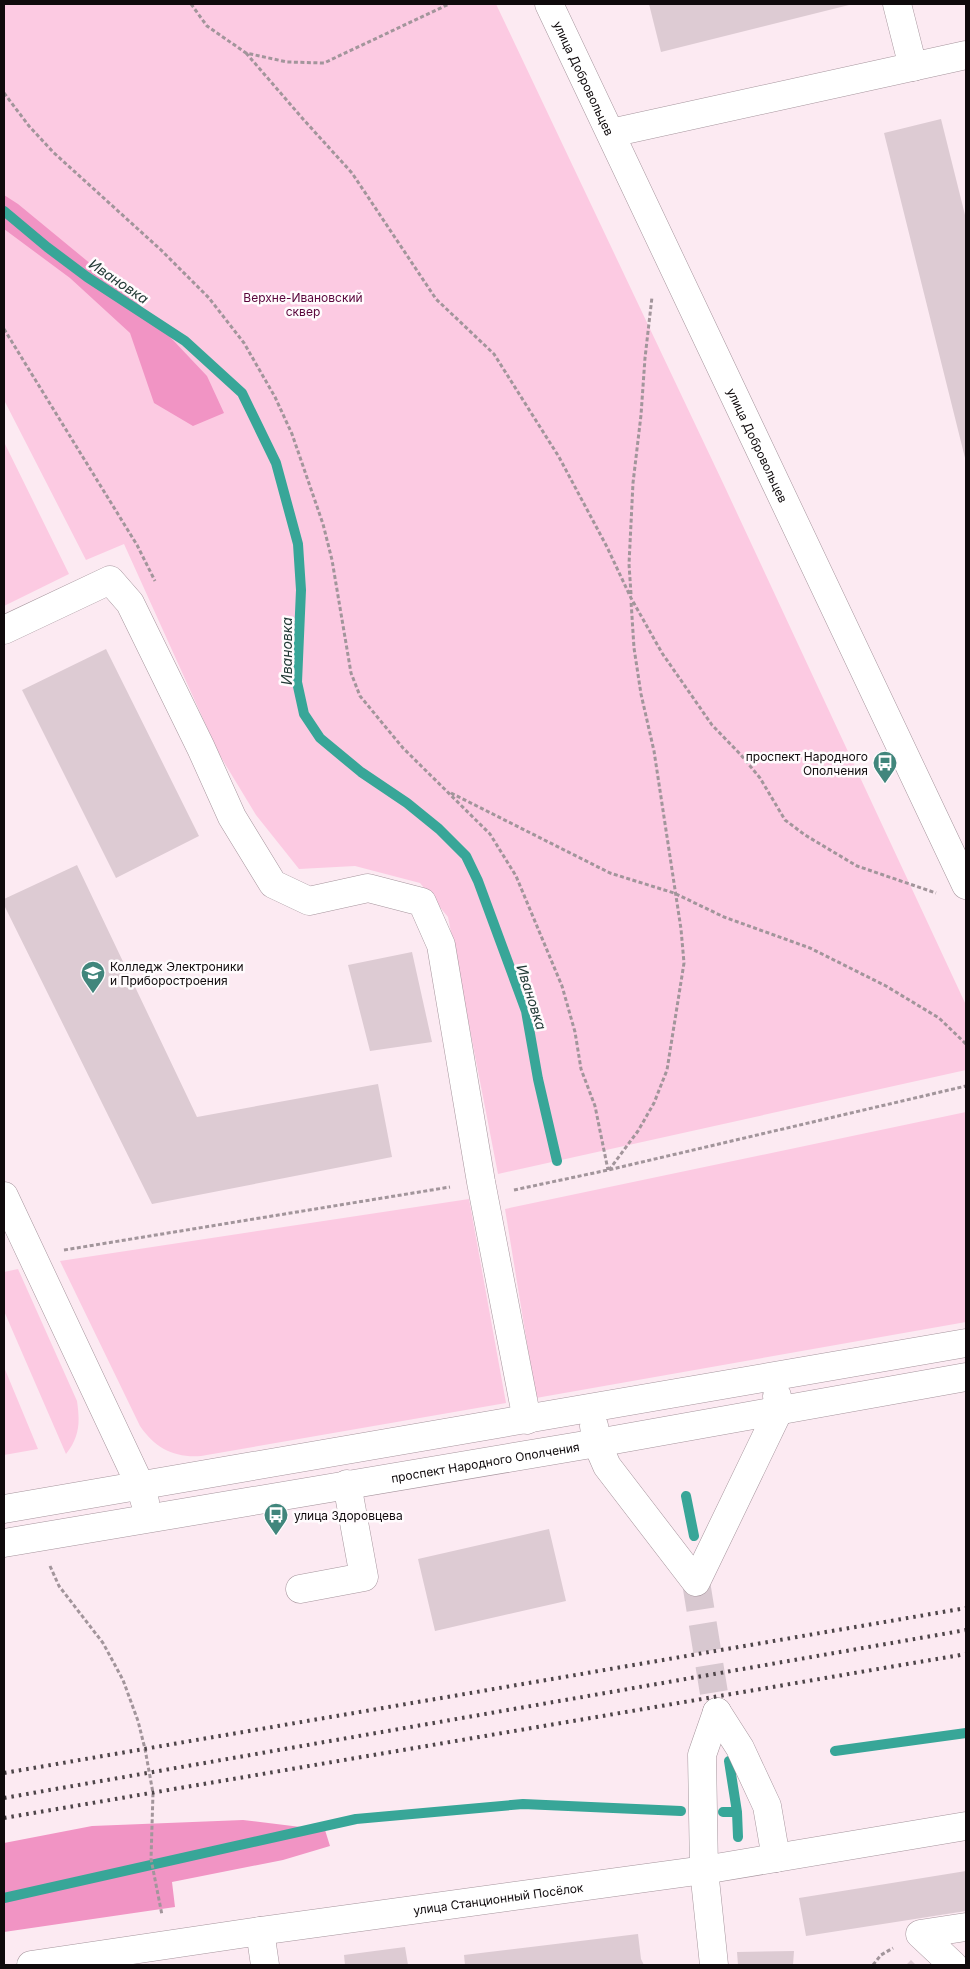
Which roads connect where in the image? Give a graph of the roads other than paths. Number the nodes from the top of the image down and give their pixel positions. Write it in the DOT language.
graph roads {
  1 [pos="549,4"];
  2 [pos="897,4"];
  3 [pos="966,55"];
  4 [pos="913,67"];
  5 [pos="611,133"];
  6 [pos="4,630"];
  7 [pos="966,886"];
  8 [pos="4,1196"];
  9 [pos="966,1343"];
  10 [pos="774,1377"];
  11 [pos="966,1377"];
  12 [pos="591,1409"];
  13 [pos="779,1410"];
  14 [pos="527,1420"];
  15 [pos="597,1443"];
  16 [pos="347,1484"];
  17 [pos="140,1485"];
  18 [pos="4,1509"];
  19 [pos="149,1518"];
  20 [pos="4,1543"];
  21 [pos="300,1589"];
  22 [pos="966,1826"];
  23 [pos="776,1858"];
  24 [pos="704,1870"];
  25 [pos="966,1927"];
  26 [pos="260,1931"];
  27 [pos="31,1965"];
  28 [pos="265,1965"];
  29 [pos="714,1965"];
  30 [pos="952,1965"];
  1 -- 5 [label="street, улица Добровольцев"];
  2 -- 4 [label="street"];
  3 -- 4 [label="street"];
  4 -- 5 [label="street"];
  5 -- 7 [label="street, улица Добровольцев"];
  6 -- 14 [label="street"];
  8 -- 17 [label="street"];
  9 -- 10 [label="street"];
  10 -- 12 [label="street"];
  10 -- 13 [label="street"];
  11 -- 13 [label="street, проспект Народного Ополчения"];
  12 -- 14 [label="street"];
  12 -- 15 [label="street"];
  13 -- 15 [label="street, проспект Народного Ополчения"];
  13 -- 15 [label="street"];
  14 -- 17 [label="street"];
  15 -- 16 [label="street, проспект Народного Ополчения"];
  16 -- 19 [label="street, проспект Народного Ополчения"];
  16 -- 21 [label="street"];
  17 -- 18 [label="street"];
  17 -- 19 [label="street"];
  19 -- 20 [label="street, проспект Народного Ополчения"];
  22 -- 23 [label="street, улица Станционный Посёлок"];
  23 -- 24 [label="street, улица Станционный Посёлок"];
  23 -- 24 [label="street"];
  24 -- 26 [label="street, улица Станционный Посёлок"];
  24 -- 29 [label="street"];
  25 -- 30 [label="street"];
  26 -- 27 [label="street, улица Станционный Посёлок"];
  26 -- 28 [label="street"];
}
